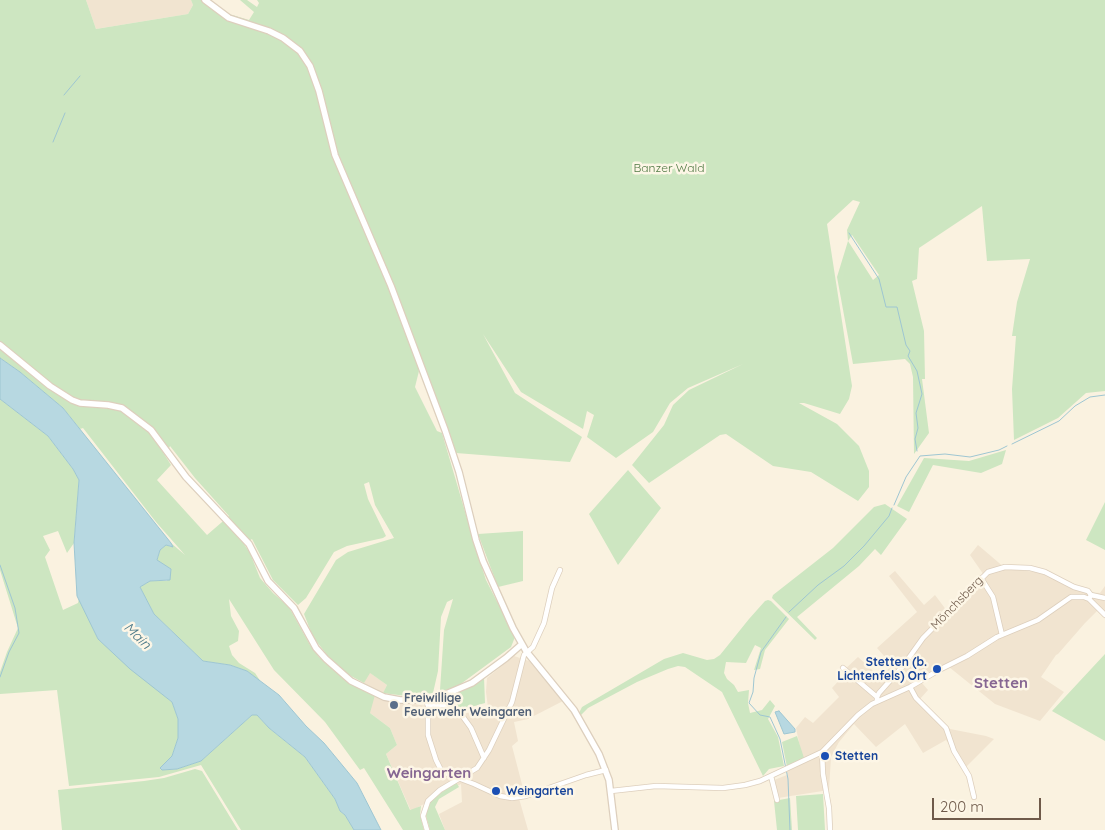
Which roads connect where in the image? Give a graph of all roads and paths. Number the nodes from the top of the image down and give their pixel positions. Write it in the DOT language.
graph roads {
  1 [pos="205,0"];
  2 [pos="0,345"];
  3 [pos="560,570"];
  4 [pos="981,578"];
  5 [pos="1090,597"];
  6 [pos="1105,598"];
  7 [pos="1105,615"];
  8 [pos="1002,634"];
  9 [pos="522,644"];
  10 [pos="528,652"];
  11 [pos="843,668"];
  12 [pos="910,688"];
  13 [pos="877,699"];
  14 [pos="427,703"];
  15 [pos="822,752"];
  16 [pos="484,758"];
  17 [pos="606,770"];
  18 [pos="771,776"];
  19 [pos="458,778"];
  20 [pos="611,791"];
  21 [pos="974,797"];
  22 [pos="777,800"];
  23 [pos="427,830"];
  24 [pos="615,830"];
  25 [pos="830,830"];
  1 -- 9 [label="street"];
  2 -- 14 [label="street"];
  3 -- 10 [label="street"];
  4 -- 5 [label="street, Mönchsberg"];
  4 -- 8 [label="street"];
  4 -- 13 [label="street, Mönchsberg"];
  5 -- 6 [label="street"];
  5 -- 7 [label="street"];
  5 -- 8 [label="street"];
  8 -- 12 [label="street"];
  9 -- 10 [label="street"];
  9 -- 14 [label="street"];
  10 -- 16 [label="street"];
  10 -- 17 [label="street"];
  11 -- 13 [label="street"];
  12 -- 13 [label="street"];
  12 -- 21 [label="street"];
  13 -- 15 [label="street"];
  14 -- 16 [label="street"];
  14 -- 19 [label="street"];
  15 -- 18 [label="street"];
  15 -- 25 [label="street"];
  16 -- 19 [label="street"];
  17 -- 19 [label="street"];
  17 -- 20 [label="street"];
  18 -- 20 [label="street"];
  18 -- 22 [label="street"];
  19 -- 23 [label="street"];
  20 -- 24 [label="street"];
}
